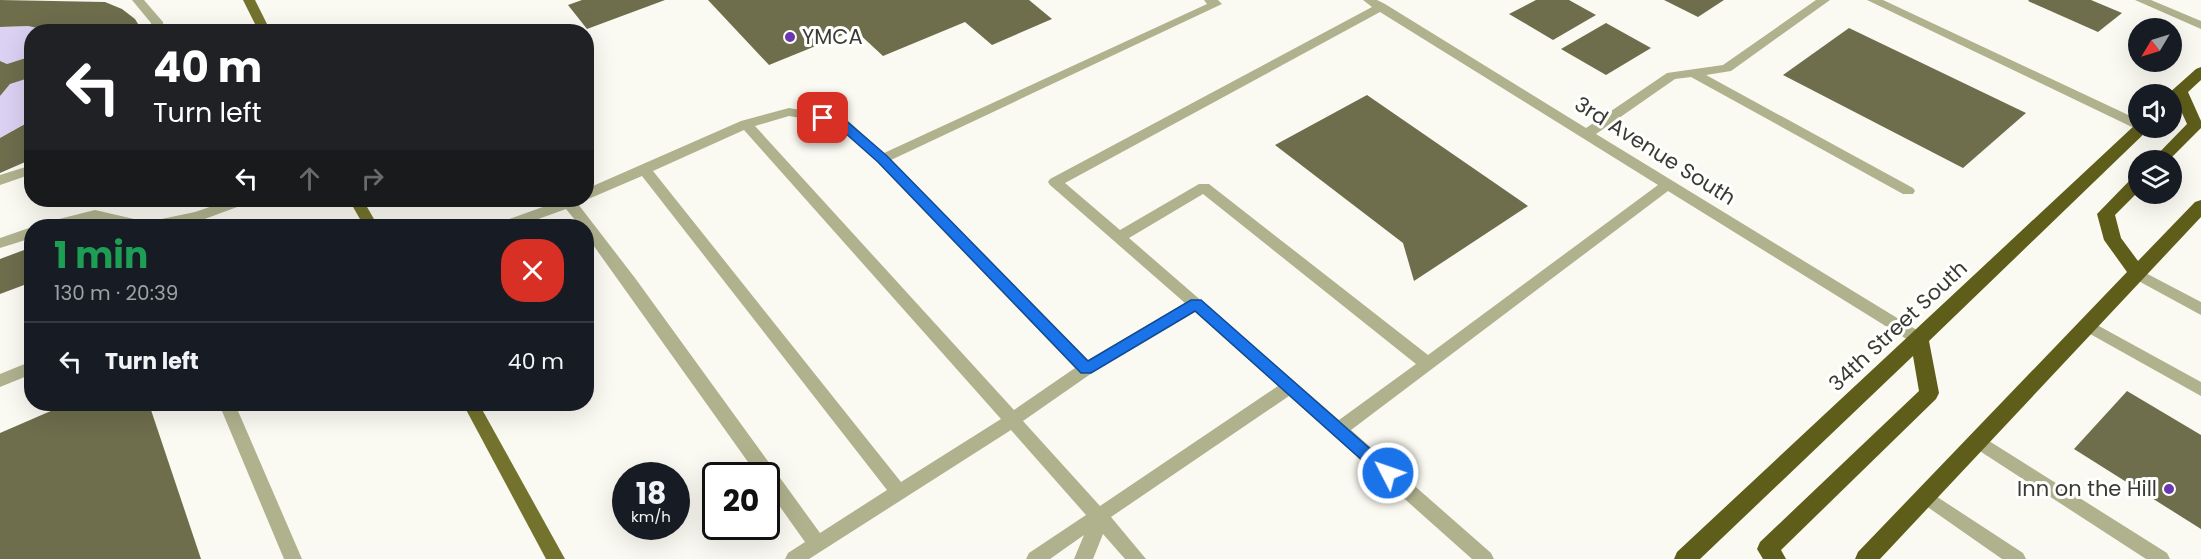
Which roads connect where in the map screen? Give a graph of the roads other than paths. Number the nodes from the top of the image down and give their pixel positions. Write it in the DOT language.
graph roads {
  1 [pos="138,0"];
  2 [pos="249,0"];
  3 [pos="1210,0"];
  4 [pos="1824,0"];
  5 [pos="1873,0"];
  6 [pos="2141,0"];
  7 [pos="1375,3"];
  8 [pos="157,24"];
  9 [pos="261,24"];
  10 [pos="2201,25"];
  11 [pos="2201,72"];
  12 [pos="1693,73"];
  13 [pos="2182,89"];
  14 [pos="2182,104"];
  15 [pos="2128,120"];
  16 [pos="746,124"];
  17 [pos="1586,134"];
  18 [pos="2128,138"];
  19 [pos="2182,138"];
  20 [pos="2182,138"];
  21 [pos="2170,150"];
  22 [pos="882,159"];
  23 [pos="24,169"];
  24 [pos="644,169"];
  25 [pos="24,172"];
  26 [pos="4,179"];
  27 [pos="1668,184"];
  28 [pos="594,191"];
  29 [pos="1908,191"];
  30 [pos="2128,192"];
  31 [pos="2201,206"];
  32 [pos="223,207"];
  33 [pos="556,207"];
  34 [pos="79,219"];
  35 [pos="112,219"];
  36 [pos="184,219"];
  37 [pos="524,219"];
  38 [pos="594,231"];
  39 [pos="24,235"];
  40 [pos="1119,237"];
  41 [pos="0,243"];
  42 [pos="2138,274"];
  43 [pos="1196,304"];
  44 [pos="2201,309"];
  45 [pos="2088,326"];
  46 [pos="1919,339"];
  47 [pos="1428,364"];
  48 [pos="1086,369"];
  49 [pos="24,370"];
  50 [pos="0,381"];
  51 [pos="1290,387"];
  52 [pos="2201,390"];
  53 [pos="230,411"];
  54 [pos="475,411"];
  55 [pos="1011,421"];
  56 [pos="1339,430"];
  57 [pos="1978,441"];
  58 [pos="898,491"];
  59 [pos="1925,496"];
  60 [pos="1099,517"];
  61 [pos="817,544"];
  62 [pos="293,559"];
  63 [pos="556,559"];
  64 [pos="794,559"];
  65 [pos="1035,559"];
  66 [pos="1083,559"];
  67 [pos="1137,559"];
  68 [pos="1485,559"];
  69 [pos="1685,559"];
  70 [pos="1775,559"];
  71 [pos="1866,559"];
  72 [pos="2017,559"];
  73 [pos="2161,559"];
  1 -- 8 [label="street"];
  2 -- 9 [label="main road"];
  3 -- 22 [label="street"];
  4 -- 12 [label="street"];
  5 -- 15 [label="street"];
  6 -- 10 [label="street"];
  7 -- 17 [label="street, 3rd Avenue South"];
  7 -- 40 [label="street"];
  11 -- 13 [label="highway"];
  12 -- 17 [label="street"];
  12 -- 29 [label="street"];
  14 -- 19 [label="highway"];
  16 -- 22 [label="street"];
  16 -- 24 [label="street"];
  16 -- 55 [label="street"];
  17 -- 27 [label="street, 3rd Avenue South"];
  18 -- 46 [label="highway, 34th Street South"];
  20 -- 21 [label="highway"];
  22 -- 48 [label="street"];
  23 -- 26 [label="street"];
  24 -- 28 [label="street"];
  24 -- 58 [label="street"];
  25 -- 26 [label="street"];
  27 -- 46 [label="street, 3rd Avenue South"];
  27 -- 47 [label="street"];
  30 -- 42 [label="highway"];
  31 -- 42 [label="highway"];
  32 -- 36 [label="street"];
  33 -- 37 [label="street"];
  34 -- 35 [label="street"];
  38 -- 61 [label="street"];
  39 -- 41 [label="street"];
  40 -- 43 [label="street"];
  40 -- 47 [label="street"];
  42 -- 44 [label="street"];
  42 -- 45 [label="highway"];
  43 -- 48 [label="street"];
  43 -- 51 [label="street"];
  45 -- 52 [label="street"];
  45 -- 57 [label="highway"];
  46 -- 69 [label="highway, 34th Street South"];
  46 -- 70 [label="highway"];
  47 -- 56 [label="street"];
  48 -- 55 [label="street"];
  49 -- 50 [label="street"];
  51 -- 56 [label="street"];
  51 -- 60 [label="street"];
  53 -- 62 [label="street"];
  54 -- 63 [label="main road"];
  55 -- 58 [label="street"];
  55 -- 60 [label="street"];
  56 -- 68 [label="street"];
  57 -- 59 [label="highway"];
  57 -- 73 [label="street"];
  58 -- 61 [label="street"];
  59 -- 71 [label="highway"];
  59 -- 72 [label="street"];
  60 -- 65 [label="street"];
  60 -- 66 [label="street"];
  60 -- 67 [label="street"];
  61 -- 64 [label="street"];
}
